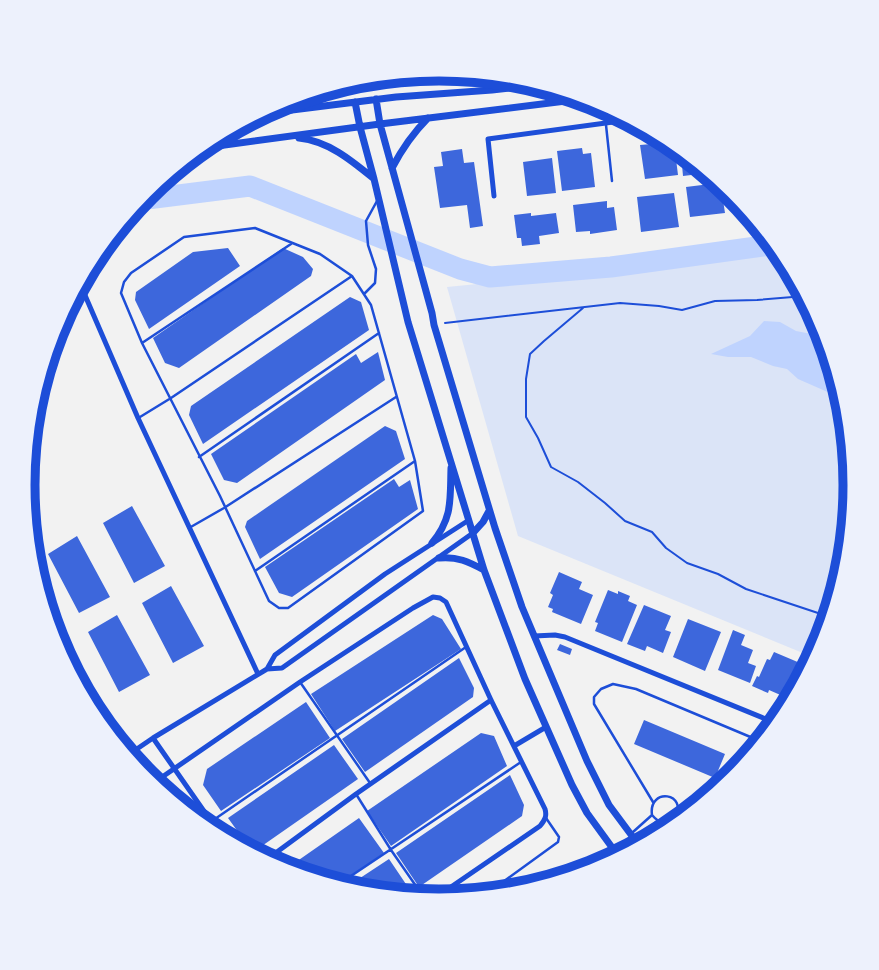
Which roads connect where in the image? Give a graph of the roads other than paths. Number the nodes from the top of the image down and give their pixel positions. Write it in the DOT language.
graph roads {
  1 [pos="514,87"];
  2 [pos="376,99"];
  3 [pos="566,101"];
  4 [pos="355,102"];
  5 [pos="286,111"];
  6 [pos="429,118"];
  7 [pos="616,121"];
  8 [pos="605,122"];
  9 [pos="380,124"];
  10 [pos="359,127"];
  11 [pos="288,136"];
  12 [pos="220,146"];
  13 [pos="392,168"];
  14 [pos="374,179"];
  15 [pos="612,181"];
  16 [pos="494,195"];
  17 [pos="378,199"];
  18 [pos="292,243"];
  19 [pos="352,276"];
  20 [pos="84,293"];
  21 [pos="364,294"];
  22 [pos="379,333"];
  23 [pos="142,343"];
  24 [pos="396,397"];
  25 [pos="171,398"];
  26 [pos="138,418"];
  27 [pos="199,457"];
  28 [pos="451,460"];
  29 [pos="415,461"];
  30 [pos="224,508"];
  31 [pos="489,510"];
  32 [pos="469,520"];
  33 [pos="483,522"];
  34 [pos="189,528"];
  35 [pos="495,528"];
  36 [pos="473,533"];
  37 [pos="432,543"];
  38 [pos="439,558"];
  39 [pos="484,570"];
  40 [pos="255,571"];
  41 [pos="534,636"];
  42 [pos="466,647"];
  43 [pos="267,669"];
  44 [pos="258,674"];
  45 [pos="300,682"];
  46 [pos="491,700"];
  47 [pos="768,720"];
  48 [pos="546,727"];
  49 [pos="337,735"];
  50 [pos="153,738"];
  51 [pos="754,739"];
  52 [pos="514,746"];
  53 [pos="134,751"];
  54 [pos="521,762"];
  55 [pos="175,769"];
  56 [pos="161,778"];
  57 [pos="371,783"];
  58 [pos="356,794"];
  59 [pos="653,802"];
  60 [pos="679,811"];
  61 [pos="207,815"];
  62 [pos="652,815"];
  63 [pos="546,818"];
  64 [pos="215,821"];
  65 [pos="657,821"];
  66 [pos="661,823"];
  67 [pos="639,837"];
  68 [pos="636,838"];
  69 [pos="634,839"];
  70 [pos="391,850"];
  71 [pos="614,850"];
  72 [pos="274,854"];
  73 [pos="347,879"];
  74 [pos="499,885"];
  75 [pos="418,889"];
  76 [pos="447,890"];
  1 -- 2 [label="street"];
  2 -- 4 [label="street"];
  2 -- 9 [label="street"];
  3 -- 6 [label="street"];
  4 -- 5 [label="street"];
  4 -- 10 [label="street"];
  6 -- 9 [label="street"];
  6 -- 13 [label="street"];
  7 -- 8 [label="street"];
  8 -- 15 [label="lane"];
  8 -- 16 [label="street"];
  9 -- 10 [label="street"];
  9 -- 13 [label="street"];
  10 -- 11 [label="street"];
  10 -- 14 [label="street"];
  11 -- 12 [label="street"];
  11 -- 14 [label="street"];
  13 -- 31 [label="street"];
  14 -- 17 [label="street"];
  17 -- 21 [label="lane"];
  17 -- 28 [label="street"];
  18 -- 19 [label="lane"];
  18 -- 23 [label="lane"];
  18 -- 23 [label="lane"];
  19 -- 21 [label="lane"];
  19 -- 25 [label="lane"];
  20 -- 26 [label="street"];
  21 -- 22 [label="lane"];
  22 -- 24 [label="lane"];
  22 -- 27 [label="lane"];
  23 -- 25 [label="lane"];
  24 -- 29 [label="lane"];
  24 -- 30 [label="lane"];
  25 -- 26 [label="lane"];
  25 -- 27 [label="lane"];
  26 -- 34 [label="street"];
  27 -- 30 [label="lane"];
  28 -- 32 [label="street"];
  28 -- 37 [label="street"];
  29 -- 40 [label="lane"];
  29 -- 40 [label="lane"];
  30 -- 34 [label="lane"];
  30 -- 40 [label="lane"];
  31 -- 33 [label="street"];
  31 -- 35 [label="street"];
  32 -- 33 [label="street"];
  32 -- 36 [label="street"];
  32 -- 37 [label="street"];
  33 -- 35 [label="street"];
  33 -- 36 [label="street"];
  34 -- 44 [label="street"];
  35 -- 41 [label="street"];
  36 -- 38 [label="street"];
  36 -- 39 [label="street"];
  37 -- 43 [label="street"];
  38 -- 39 [label="street"];
  38 -- 43 [label="street"];
  39 -- 48 [label="street"];
  41 -- 47 [label="street"];
  41 -- 69 [label="street"];
  42 -- 45 [label="street"];
  42 -- 46 [label="street"];
  42 -- 49 [label="lane"];
  43 -- 44 [label="street"];
  44 -- 50 [label="street"];
  45 -- 49 [label="lane"];
  45 -- 55 [label="street"];
  46 -- 52 [label="street"];
  46 -- 57 [label="street"];
  48 -- 52 [label="street"];
  48 -- 71 [label="street"];
  49 -- 57 [label="lane"];
  49 -- 64 [label="lane"];
  50 -- 53 [label="street"];
  50 -- 55 [label="street"];
  51 -- 59 [label="lane"];
  52 -- 54 [label="street"];
  54 -- 63 [label="street"];
  54 -- 70 [label="lane"];
  55 -- 56 [label="street"];
  55 -- 61 [label="street"];
  57 -- 58 [label="street"];
  58 -- 70 [label="lane"];
  58 -- 72 [label="street"];
  59 -- 60 [label="lane"];
  59 -- 62 [label="lane"];
  62 -- 65 [label="lane"];
  62 -- 68 [label="lane"];
  63 -- 74 [label="lane"];
  63 -- 76 [label="street"];
  65 -- 66 [label="lane"];
  65 -- 67 [label="lane"];
  70 -- 73 [label="lane"];
  70 -- 75 [label="lane"];
}
